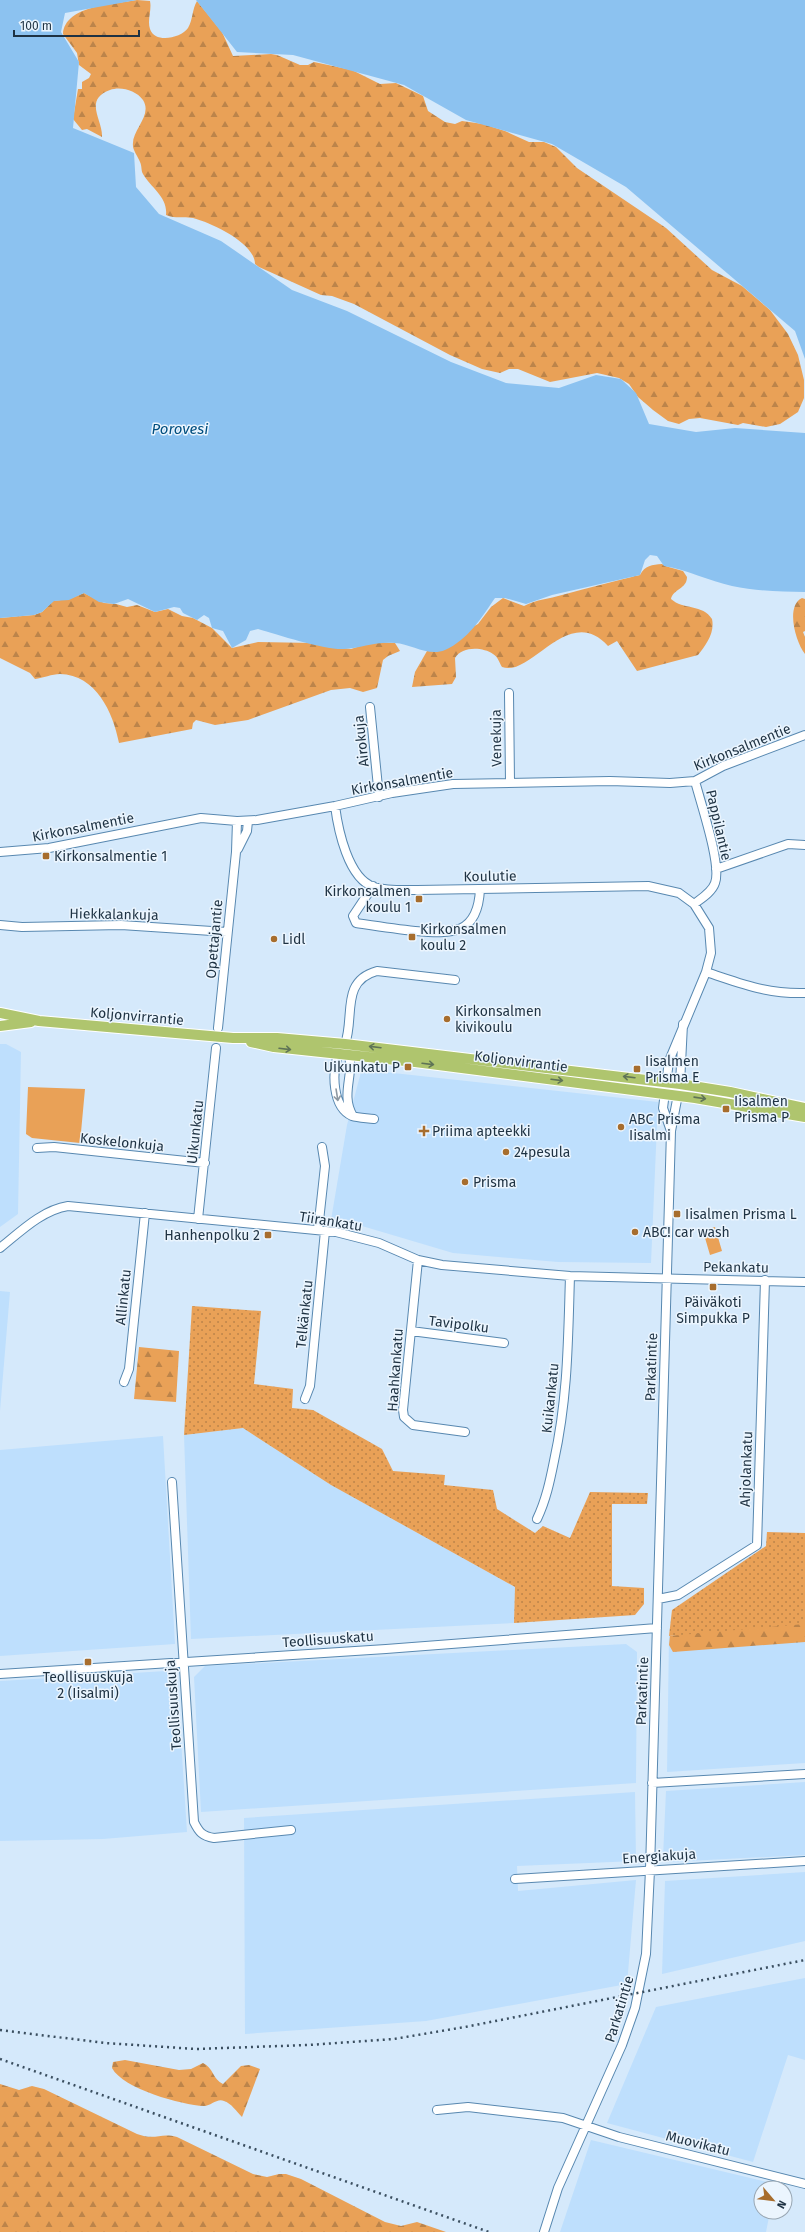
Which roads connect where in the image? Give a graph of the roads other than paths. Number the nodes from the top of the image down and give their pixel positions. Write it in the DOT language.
graph roads {
  1 [pos="509,693"];
  2 [pos="370,707"];
  3 [pos="805,735"];
  4 [pos="695,781"];
  5 [pos="510,782"];
  6 [pos="379,797"];
  7 [pos="335,806"];
  8 [pos="237,821"];
  9 [pos="248,821"];
  10 [pos="805,844"];
  11 [pos="0,852"];
  12 [pos="236,852"];
  13 [pos="716,869"];
  14 [pos="373,886"];
  15 [pos="480,889"];
  16 [pos="694,904"];
  17 [pos="0,925"];
  18 [pos="227,932"];
  19 [pos="706,972"];
  20 [pos="455,980"];
  21 [pos="805,993"];
  22 [pos="0,1013"];
  23 [pos="39,1021"];
  24 [pos="684,1024"];
  25 [pos="0,1026"];
  26 [pos="218,1028"];
  27 [pos="233,1038"];
  28 [pos="345,1044"];
  29 [pos="216,1048"];
  30 [pos="338,1055"];
  31 [pos="350,1056"];
  32 [pos="665,1082"];
  33 [pos="680,1084"];
  34 [pos="664,1094"];
  35 [pos="679,1096"];
  36 [pos="805,1108"];
  37 [pos="353,1116"];
  38 [pos="805,1117"];
  39 [pos="374,1119"];
  40 [pos="671,1131"];
  41 [pos="322,1147"];
  42 [pos="37,1148"];
  43 [pos="205,1163"];
  44 [pos="145,1213"];
  45 [pos="198,1219"];
  46 [pos="321,1231"];
  47 [pos="0,1248"];
  48 [pos="418,1260"];
  49 [pos="570,1276"];
  50 [pos="667,1278"];
  51 [pos="765,1280"];
  52 [pos="805,1282"];
  53 [pos="411,1331"];
  54 [pos="504,1343"];
  55 [pos="124,1382"];
  56 [pos="305,1399"];
  57 [pos="465,1432"];
  58 [pos="172,1482"];
  59 [pos="537,1519"];
  60 [pos="658,1599"];
  61 [pos="657,1628"];
  62 [pos="183,1662"];
  63 [pos="0,1674"];
  64 [pos="805,1774"];
  65 [pos="652,1783"];
  66 [pos="290,1830"];
  67 [pos="805,1861"];
  68 [pos="650,1870"];
  69 [pos="515,1879"];
  70 [pos="437,2110"];
  71 [pos="586,2125"];
  72 [pos="805,2184"];
  73 [pos="544,2232"];
  1 -- 5 [label="street, Venekuja"];
  2 -- 6 [label="street, Airokuja"];
  3 -- 4 [label="street, Kirkonsalmentie"];
  4 -- 5 [label="street, Kirkonsalmentie"];
  4 -- 13 [label="street, Pappilantie"];
  5 -- 6 [label="street, Kirkonsalmentie"];
  6 -- 7 [label="street, Kirkonsalmentie"];
  7 -- 9 [label="street, Kirkonsalmentie"];
  7 -- 14 [label="street, Koulutie"];
  8 -- 9 [label="street, Kirkonsalmentie"];
  8 -- 11 [label="street, Kirkonsalmentie"];
  8 -- 12 [label="street, Opettajantie"];
  9 -- 12 [label="street, Opettajantie"];
  10 -- 13 [label="street"];
  12 -- 18 [label="street, Opettajantie"];
  13 -- 16 [label="street, Pappilantie"];
  14 -- 15 [label="street, Koulutie"];
  14 -- 15 [label="street"];
  15 -- 16 [label="street, Koulutie"];
  16 -- 19 [label="street"];
  17 -- 18 [label="street, Hiekkalankuja"];
  18 -- 26 [label="street, Opettajantie"];
  19 -- 21 [label="street"];
  19 -- 24 [label="street"];
  20 -- 28 [label="street"];
  22 -- 23 [label="main road"];
  23 -- 25 [label="main road"];
  23 -- 27 [label="main road, Koljonvirrantie"];
  24 -- 32 [label="street"];
  24 -- 33 [label="street"];
  27 -- 28 [label="main road, Koljonvirrantie"];
  27 -- 30 [label="main road, Koljonvirrantie, one-way"];
  28 -- 30 [label="street"];
  28 -- 31 [label="street"];
  32 -- 28 [label="main road, Koljonvirrantie, one-way"];
  29 -- 43 [label="street, Uikunkatu"];
  30 -- 31 [label="main road, Koljonvirrantie"];
  30 -- 37 [label="street, one-way"];
  31 -- 34 [label="main road, Koljonvirrantie, one-way"];
  31 -- 37 [label="street"];
  32 -- 33 [label="main road, Koljonvirrantie"];
  32 -- 34 [label="street, Parkatintie"];
  33 -- 35 [label="street, Parkatintie"];
  33 -- 36 [label="main road, Koljonvirrantie"];
  34 -- 35 [label="main road, Koljonvirrantie"];
  34 -- 40 [label="street, Parkatintie"];
  35 -- 38 [label="main road, Koljonvirrantie, one-way"];
  35 -- 40 [label="street, Parkatintie"];
  37 -- 39 [label="street"];
  40 -- 50 [label="street, Parkatintie"];
  41 -- 46 [label="street, Telkänkatu"];
  42 -- 43 [label="street, Koskelonkuja"];
  43 -- 45 [label="street, Uikunkatu"];
  44 -- 45 [label="street, Tiirankatu"];
  44 -- 47 [label="street, Tiirankatu"];
  44 -- 55 [label="street, Allinkatu"];
  45 -- 46 [label="street, Tiirankatu"];
  46 -- 48 [label="street, Tiirankatu"];
  46 -- 56 [label="street, Telkänkatu"];
  48 -- 49 [label="street, Tiirankatu"];
  48 -- 53 [label="street, Haahkankatu"];
  49 -- 50 [label="street, Tiirankatu"];
  49 -- 59 [label="street, Kuikankatu"];
  50 -- 51 [label="street, Pekankatu"];
  50 -- 60 [label="street, Parkatintie"];
  51 -- 52 [label="street, Pekankatu"];
  51 -- 60 [label="street, Ahjolankatu"];
  53 -- 54 [label="street, Tavipolku"];
  53 -- 57 [label="street, Haahkankatu"];
  58 -- 62 [label="street, Teollisuuskuja"];
  60 -- 61 [label="street, Parkatintie"];
  61 -- 62 [label="street, Teollisuuskatu"];
  61 -- 65 [label="street, Parkatintie"];
  62 -- 63 [label="street, Teollisuuskatu"];
  62 -- 66 [label="street, Teollisuuskuja"];
  64 -- 65 [label="street"];
  65 -- 68 [label="street, Parkatintie"];
  67 -- 68 [label="street, Energiakuja"];
  68 -- 69 [label="street, Energiakuja"];
  68 -- 71 [label="street, Parkatintie"];
  70 -- 71 [label="street, Muovikatu"];
  71 -- 72 [label="street, Muovikatu"];
  71 -- 73 [label="street, Parkatintie"];
}
